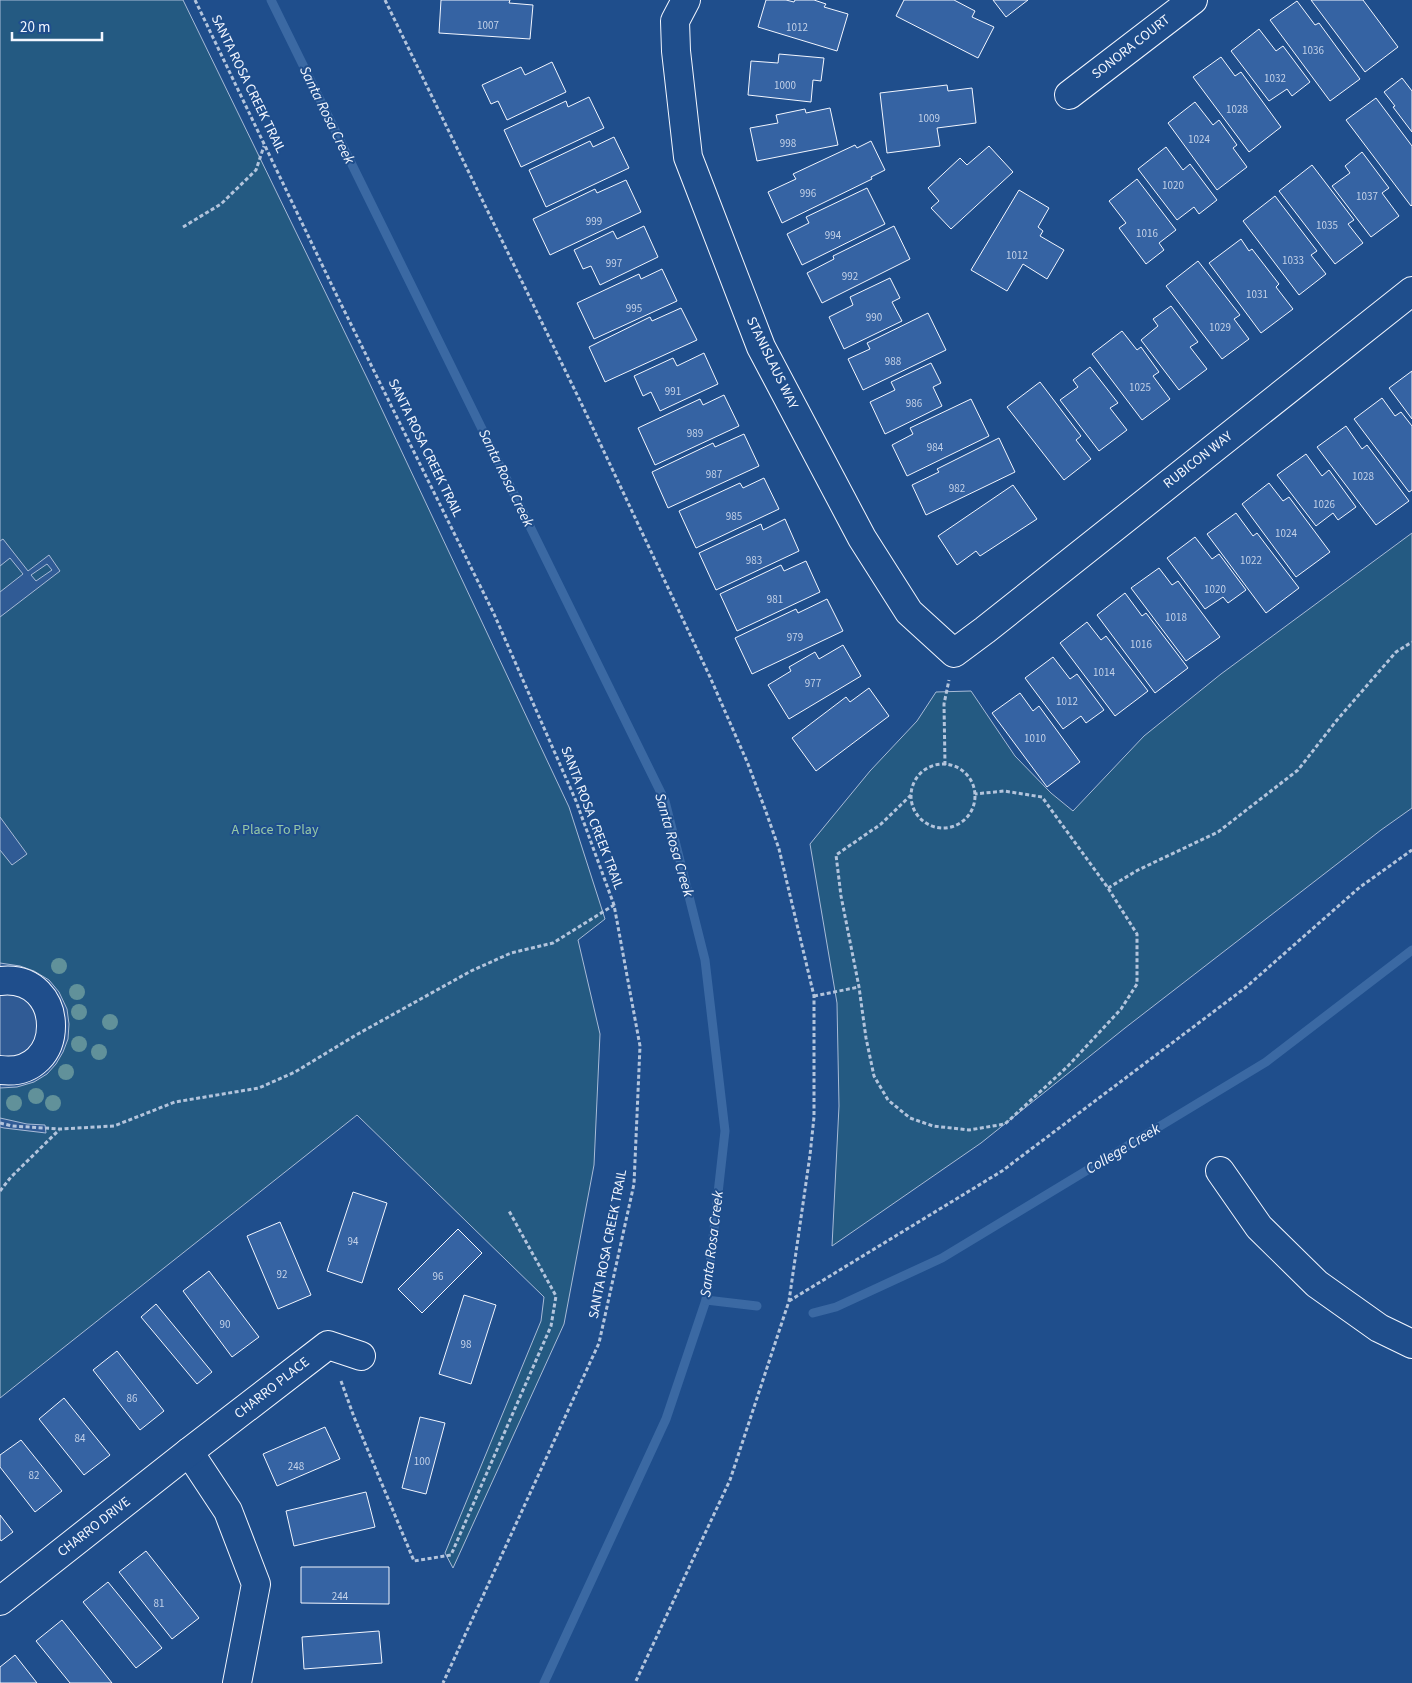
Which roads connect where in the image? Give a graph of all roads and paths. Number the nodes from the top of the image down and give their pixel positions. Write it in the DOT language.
graph roads {
  1 [pos="195,0"];
  2 [pos="385,0"];
  3 [pos="686,0"];
  4 [pos="1193,0"];
  5 [pos="1069,95"];
  6 [pos="265,145"];
  7 [pos="182,227"];
  8 [pos="1412,291"];
  9 [pos="1412,642"];
  10 [pos="954,653"];
  11 [pos="945,765"];
  12 [pos="974,794"];
  13 [pos="911,795"];
  14 [pos="1412,850"];
  15 [pos="1108,888"];
  16 [pos="614,905"];
  17 [pos="0,981"];
  18 [pos="859,987"];
  19 [pos="814,996"];
  20 [pos="0,1070"];
  21 [pos="0,1123"];
  22 [pos="60,1129"];
  23 [pos="1220,1171"];
  24 [pos="0,1190"];
  25 [pos="510,1211"];
  26 [pos="789,1301"];
  27 [pos="1412,1344"];
  28 [pos="328,1345"];
  29 [pos="361,1356"];
  30 [pos="188,1452"];
  31 [pos="0,1601"];
  32 [pos="237,1683"];
  33 [pos="443,1683"];
  34 [pos="634,1683"];
  1 -- 6 [label="path, SANTA ROSA CREEK TRAIL"];
  2 -- 19 [label="path"];
  3 -- 10 [label="street, STANISLAUS WAY"];
  4 -- 5 [label="street, SONORA COURT"];
  6 -- 7 [label="path"];
  6 -- 16 [label="path, SANTA ROSA CREEK TRAIL"];
  8 -- 10 [label="street, RUBICON WAY"];
  9 -- 15 [label="path"];
  10 -- 11 [label="path"];
  11 -- 12 [label="path"];
  11 -- 13 [label="path"];
  12 -- 13 [label="path"];
  12 -- 15 [label="path"];
  13 -- 18 [label="path"];
  14 -- 26 [label="path"];
  15 -- 18 [label="path"];
  16 -- 22 [label="path"];
  16 -- 33 [label="path, SANTA ROSA CREEK TRAIL"];
  17 -- 20 [label="street"];
  18 -- 19 [label="path"];
  19 -- 26 [label="path"];
  21 -- 22 [label="path"];
  22 -- 24 [label="path"];
  23 -- 27 [label="street"];
  25 -- 28 [label="path"];
  26 -- 34 [label="path"];
  28 -- 29 [label="street"];
  28 -- 30 [label="street, CHARRO PLACE"];
  30 -- 31 [label="street, CHARRO DRIVE"];
  30 -- 32 [label="street"];
}
